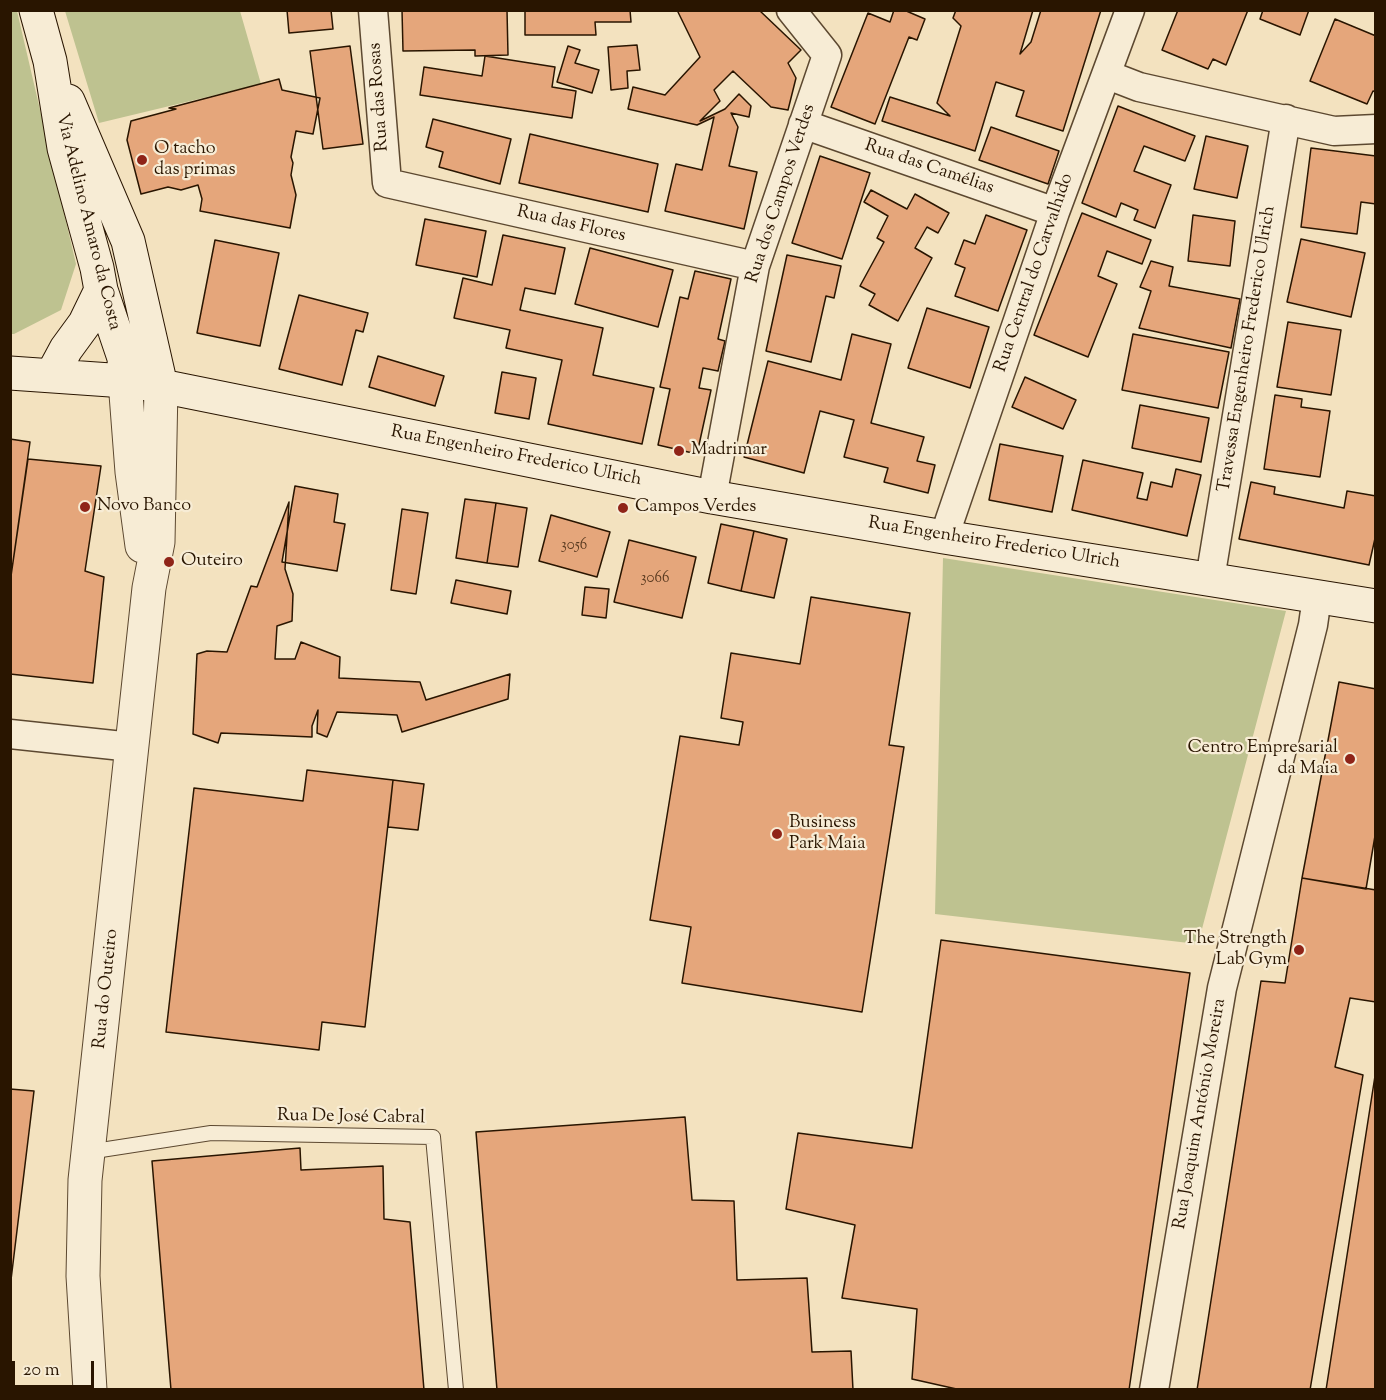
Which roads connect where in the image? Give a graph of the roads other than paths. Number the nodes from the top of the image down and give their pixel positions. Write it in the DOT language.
graph roads {
  1 [pos="36,10"];
  2 [pos="373,10"];
  3 [pos="791,10"];
  4 [pos="1130,10"];
  5 [pos="50,61"];
  6 [pos="1108,75"];
  7 [pos="1287,119"];
  8 [pos="803,124"];
  9 [pos="1376,129"];
  10 [pos="387,183"];
  11 [pos="1055,212"];
  12 [pos="755,266"];
  13 [pos="101,290"];
  14 [pos="10,373"];
  15 [pos="52,375"];
  16 [pos="125,381"];
  17 [pos="161,386"];
  18 [pos="712,497"];
  19 [pos="944,537"];
  20 [pos="1210,579"];
  21 [pos="149,588"];
  22 [pos="1317,597"];
  23 [pos="1376,606"];
  24 [pos="10,734"];
  25 [pos="132,747"];
  26 [pos="88,1152"];
  27 [pos="90,1389"];
  28 [pos="456,1389"];
  29 [pos="1154,1389"];
  1 -- 5 [label="main road, Via Adelino Amaro da Costa"];
  2 -- 10 [label="street, Rua das Rosas"];
  3 -- 8 [label="street, Rua dos Campos Verdes"];
  4 -- 6 [label="street, Rua Central do Carvalhido"];
  5 -- 13 [label="main road, Via Adelino Amaro da Costa"];
  5 -- 17 [label="main road, Via Adelino Amaro da Costa"];
  6 -- 7 [label="street"];
  6 -- 11 [label="street, Rua Central do Carvalhido"];
  7 -- 9 [label="street"];
  7 -- 20 [label="street, Travessa Engenheiro Frederico Ulrich"];
  8 -- 11 [label="street, Rua das Camélias"];
  8 -- 12 [label="street, Rua dos Campos Verdes"];
  10 -- 12 [label="street, Rua das Flores"];
  11 -- 19 [label="street, Rua Central do Carvalhido"];
  12 -- 18 [label="street, Rua dos Campos Verdes"];
  13 -- 15 [label="main road"];
  13 -- 16 [label="main road, Via Adelino Amaro da Costa"];
  14 -- 15 [label="main road, Rua Engenheiro Frederico Ulrich"];
  15 -- 16 [label="main road, Rua Engenheiro Frederico Ulrich"];
  16 -- 17 [label="main road, Rua Engenheiro Frederico Ulrich"];
  16 -- 21 [label="main road, Rua do Outeiro"];
  17 -- 18 [label="main road, Rua Engenheiro Frederico Ulrich"];
  17 -- 21 [label="main road, Rua do Outeiro"];
  18 -- 19 [label="main road, Rua Engenheiro Frederico Ulrich"];
  19 -- 20 [label="main road, Rua Engenheiro Frederico Ulrich"];
  20 -- 22 [label="main road, Rua Engenheiro Frederico Ulrich"];
  21 -- 25 [label="main road, Rua do Outeiro"];
  22 -- 23 [label="main road, Rua Engenheiro Frederico Ulrich"];
  22 -- 29 [label="street, Rua Joaquim António Moreira"];
  24 -- 25 [label="street"];
  25 -- 26 [label="main road, Rua do Outeiro"];
  26 -- 27 [label="main road, Rua do Outeiro"];
  26 -- 28 [label="lane, Rua De José Cabral"];
}
